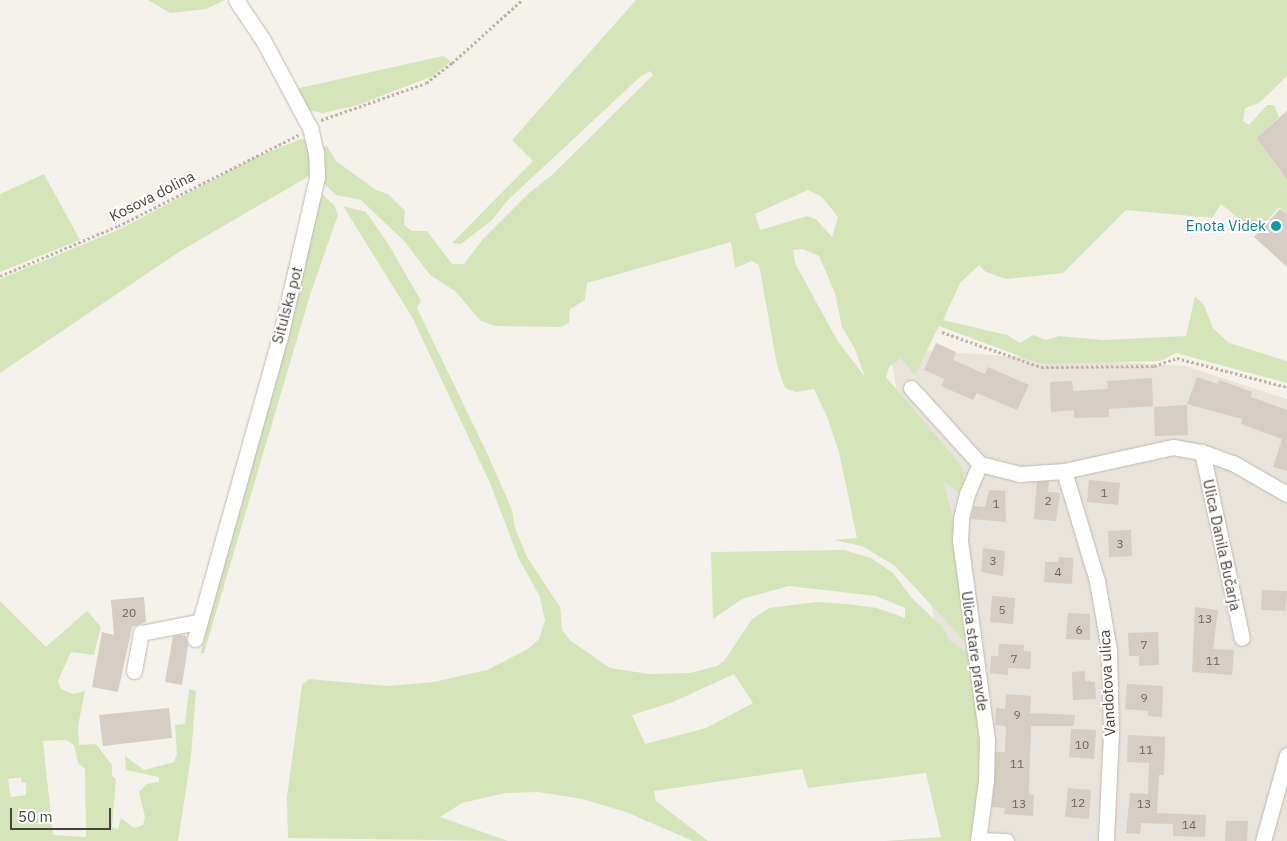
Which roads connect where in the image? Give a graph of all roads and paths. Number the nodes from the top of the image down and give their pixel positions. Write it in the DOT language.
graph roads {
  1 [pos="236,0"];
  2 [pos="522,0"];
  3 [pos="310,128"];
  4 [pos="0,276"];
  5 [pos="942,332"];
  6 [pos="1287,387"];
  7 [pos="911,388"];
  8 [pos="1202,452"];
  9 [pos="980,464"];
  10 [pos="1064,471"];
  11 [pos="1287,494"];
  12 [pos="198,622"];
  13 [pos="1242,638"];
  14 [pos="195,639"];
  15 [pos="134,671"];
  16 [pos="1287,755"];
  17 [pos="978,841"];
  18 [pos="1006,841"];
  19 [pos="1106,841"];
  20 [pos="1263,841"];
  1 -- 3 [label="street, Situlska pot"];
  2 -- 3 [label="path, Kosova dolina"];
  3 -- 4 [label="path, Kosova dolina"];
  3 -- 12 [label="street, Situlska pot"];
  5 -- 6 [label="path"];
  7 -- 9 [label="street"];
  8 -- 10 [label="street, Ulica Danila Bučarja"];
  8 -- 11 [label="street, Ulica Danila Bučarja"];
  8 -- 13 [label="street, Ulica Danila Bučarja"];
  9 -- 10 [label="street, Ulica Danila Bučarja"];
  9 -- 17 [label="street, Ulica stare pravde"];
  10 -- 19 [label="street, Vandotova ulica"];
  12 -- 14 [label="street, Situlska pot"];
  12 -- 15 [label="street"];
  16 -- 20 [label="street"];
  17 -- 18 [label="street"];
}
